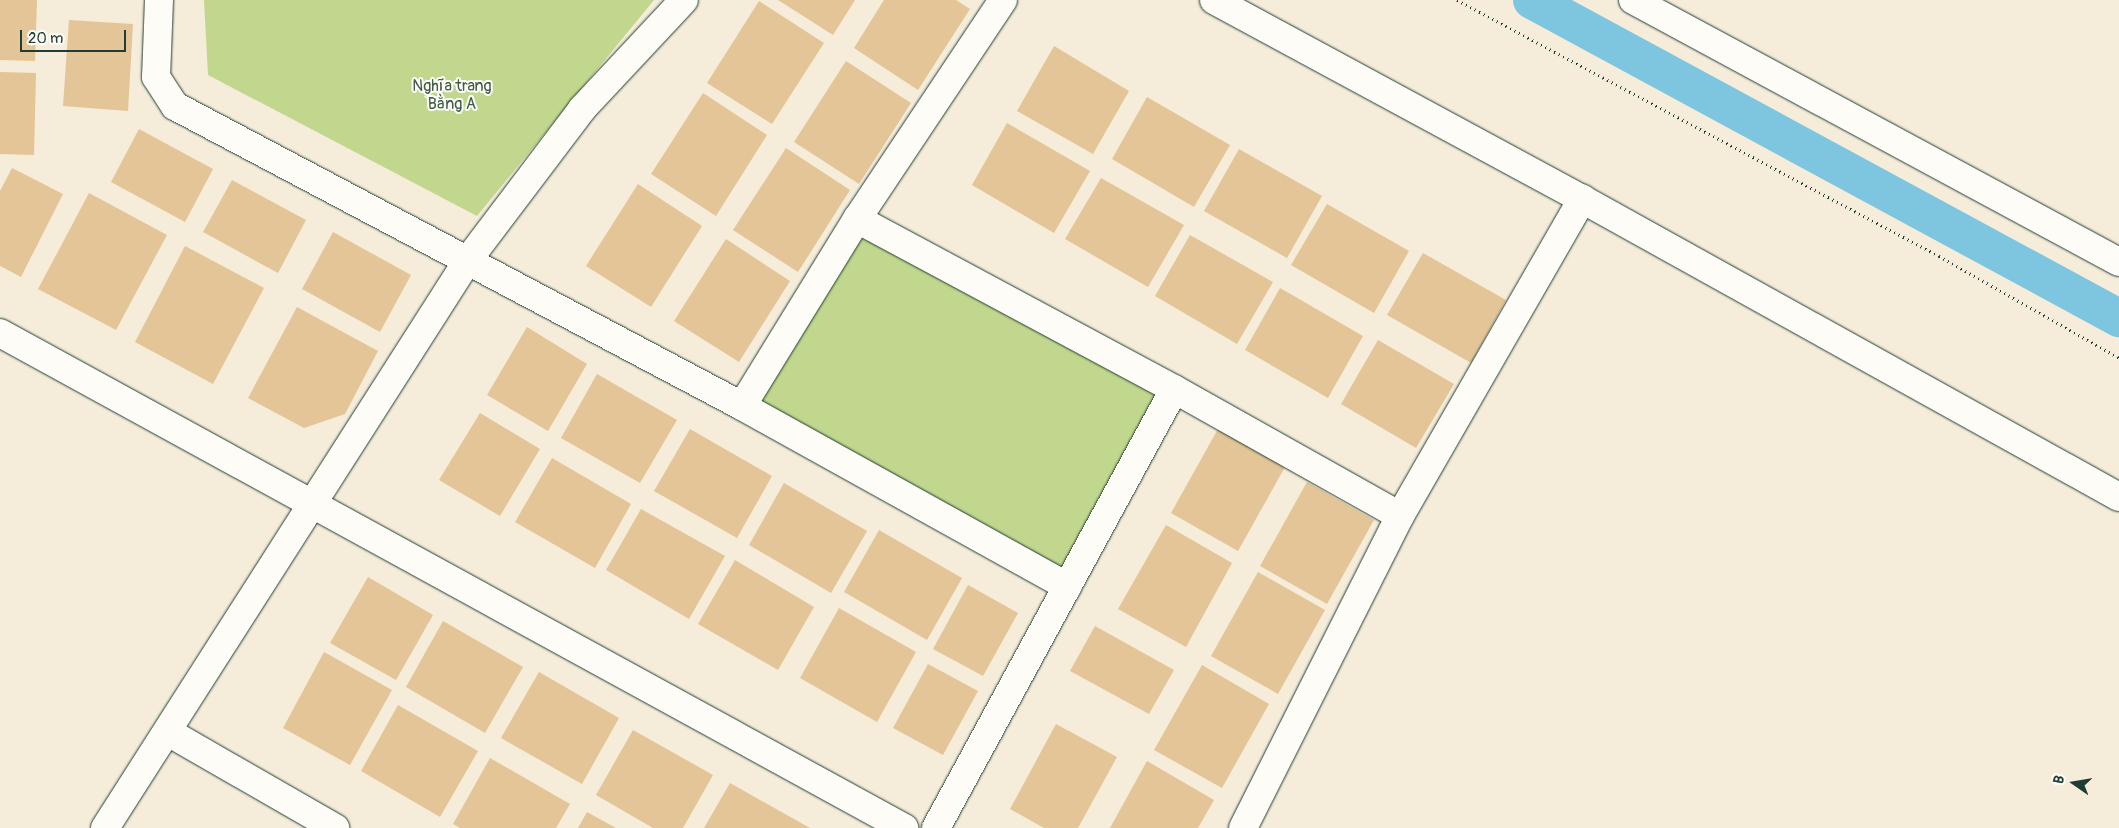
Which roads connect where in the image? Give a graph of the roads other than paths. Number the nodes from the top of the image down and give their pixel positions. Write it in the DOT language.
graph roads {
  1 [pos="159,0"];
  2 [pos="684,0"];
  3 [pos="1003,0"];
  4 [pos="1214,0"];
  5 [pos="1633,0"];
  6 [pos="1582,199"];
  7 [pos="856,219"];
  8 [pos="468,260"];
  9 [pos="2119,262"];
  10 [pos="0,332"];
  11 [pos="1174,389"];
  12 [pos="742,406"];
  13 [pos="2119,497"];
  14 [pos="315,503"];
  15 [pos="1400,516"];
  16 [pos="1067,586"];
  17 [pos="168,732"];
  18 [pos="105,828"];
  19 [pos="334,828"];
  20 [pos="904,828"];
  21 [pos="936,828"];
  22 [pos="1243,828"];
  1 -- 8 [label="street"];
  2 -- 8 [label="street"];
  3 -- 7 [label="street"];
  4 -- 6 [label="street"];
  5 -- 9 [label="street"];
  6 -- 13 [label="street"];
  6 -- 15 [label="street"];
  7 -- 11 [label="street"];
  7 -- 12 [label="street"];
  8 -- 12 [label="street"];
  8 -- 14 [label="street"];
  10 -- 14 [label="street"];
  11 -- 15 [label="street"];
  11 -- 16 [label="street"];
  12 -- 16 [label="street"];
  14 -- 17 [label="street"];
  14 -- 20 [label="street"];
  15 -- 22 [label="street"];
  16 -- 21 [label="street"];
  17 -- 18 [label="street"];
  17 -- 19 [label="street"];
}
